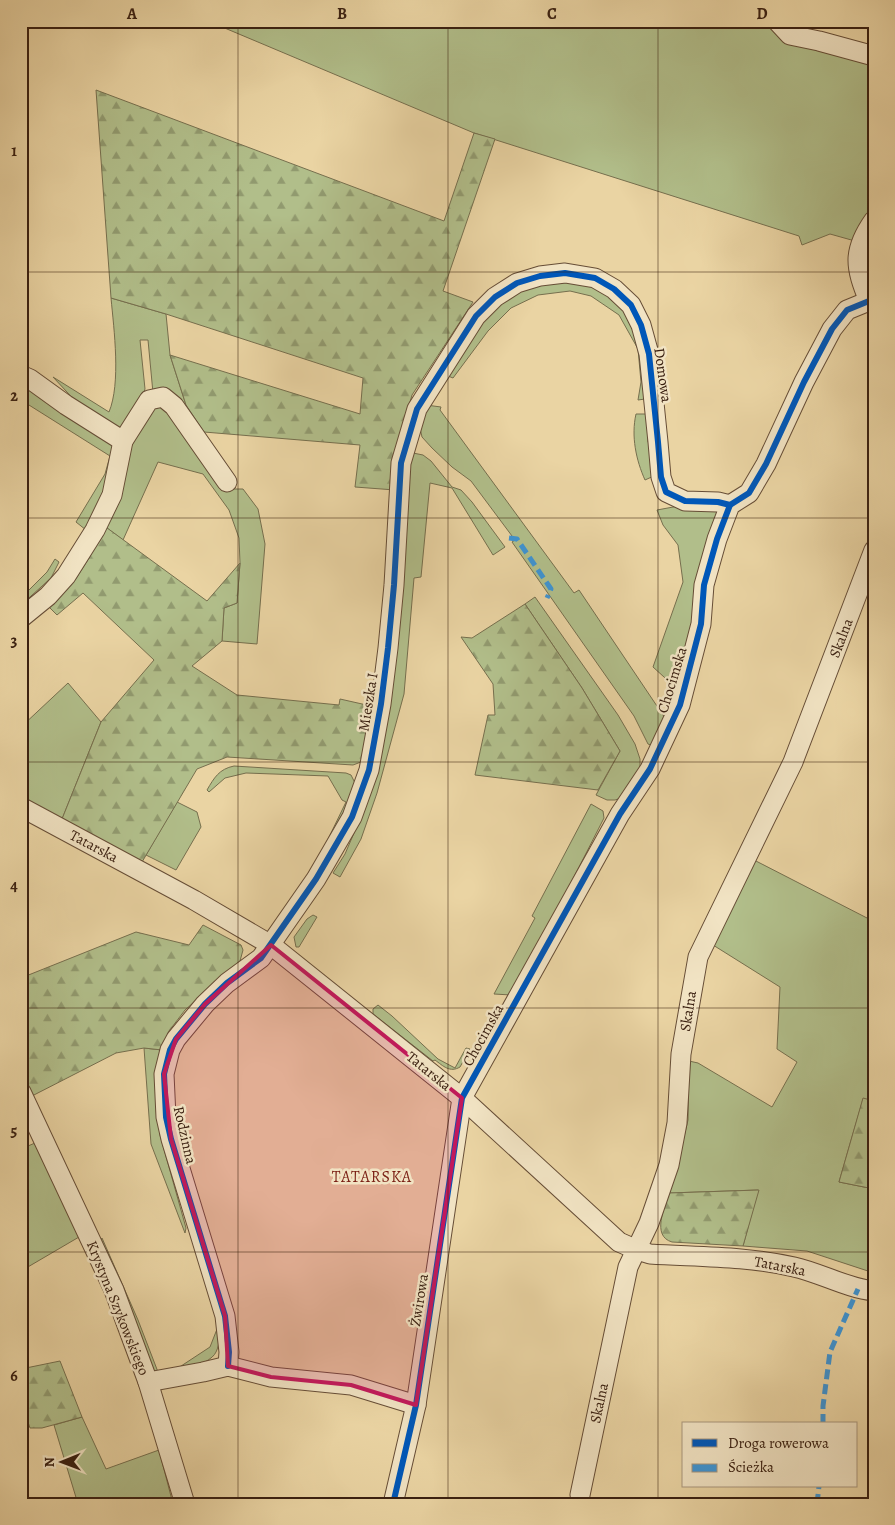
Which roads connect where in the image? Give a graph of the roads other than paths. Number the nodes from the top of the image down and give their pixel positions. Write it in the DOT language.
graph roads {
  1 [pos="777,21"];
  2 [pos="874,56"];
  3 [pos="874,220"];
  4 [pos="872,301"];
  5 [pos="21,375"];
  6 [pos="408,438"];
  7 [pos="123,441"];
  8 [pos="227,482"];
  9 [pos="730,505"];
  10 [pos="874,550"];
  11 [pos="21,618"];
  12 [pos="21,807"];
  13 [pos="271,946"];
  14 [pos="21,1092"];
  15 [pos="462,1098"];
  16 [pos="637,1250"];
  17 [pos="874,1291"];
  18 [pos="228,1366"];
  19 [pos="148,1382"];
  20 [pos="416,1405"];
  21 [pos="580,1495"];
  22 [pos="185,1504"];
  23 [pos="393,1504"];
  1 -- 2 [label="street"];
  3 -- 4 [label="street"];
  4 -- 9 [label="street"];
  5 -- 7 [label="street"];
  6 -- 9 [label="street, Domowa"];
  6 -- 13 [label="street, Mieszka I"];
  7 -- 8 [label="street"];
  7 -- 11 [label="street"];
  9 -- 15 [label="street, Chocimska"];
  10 -- 16 [label="street, Skalna"];
  12 -- 13 [label="street, Tatarska"];
  13 -- 15 [label="street, Tatarska"];
  13 -- 18 [label="street, Rodzinna"];
  14 -- 19 [label="street, Krystyna Szykowskiego"];
  15 -- 16 [label="street, Tatarska"];
  15 -- 20 [label="street, Żwirowa"];
  16 -- 17 [label="street, Tatarska"];
  16 -- 21 [label="street, Skalna"];
  18 -- 19 [label="street"];
  18 -- 20 [label="street"];
  19 -- 22 [label="street, Krystyna Szykowskiego"];
  20 -- 23 [label="street, Żwirowa"];
}
